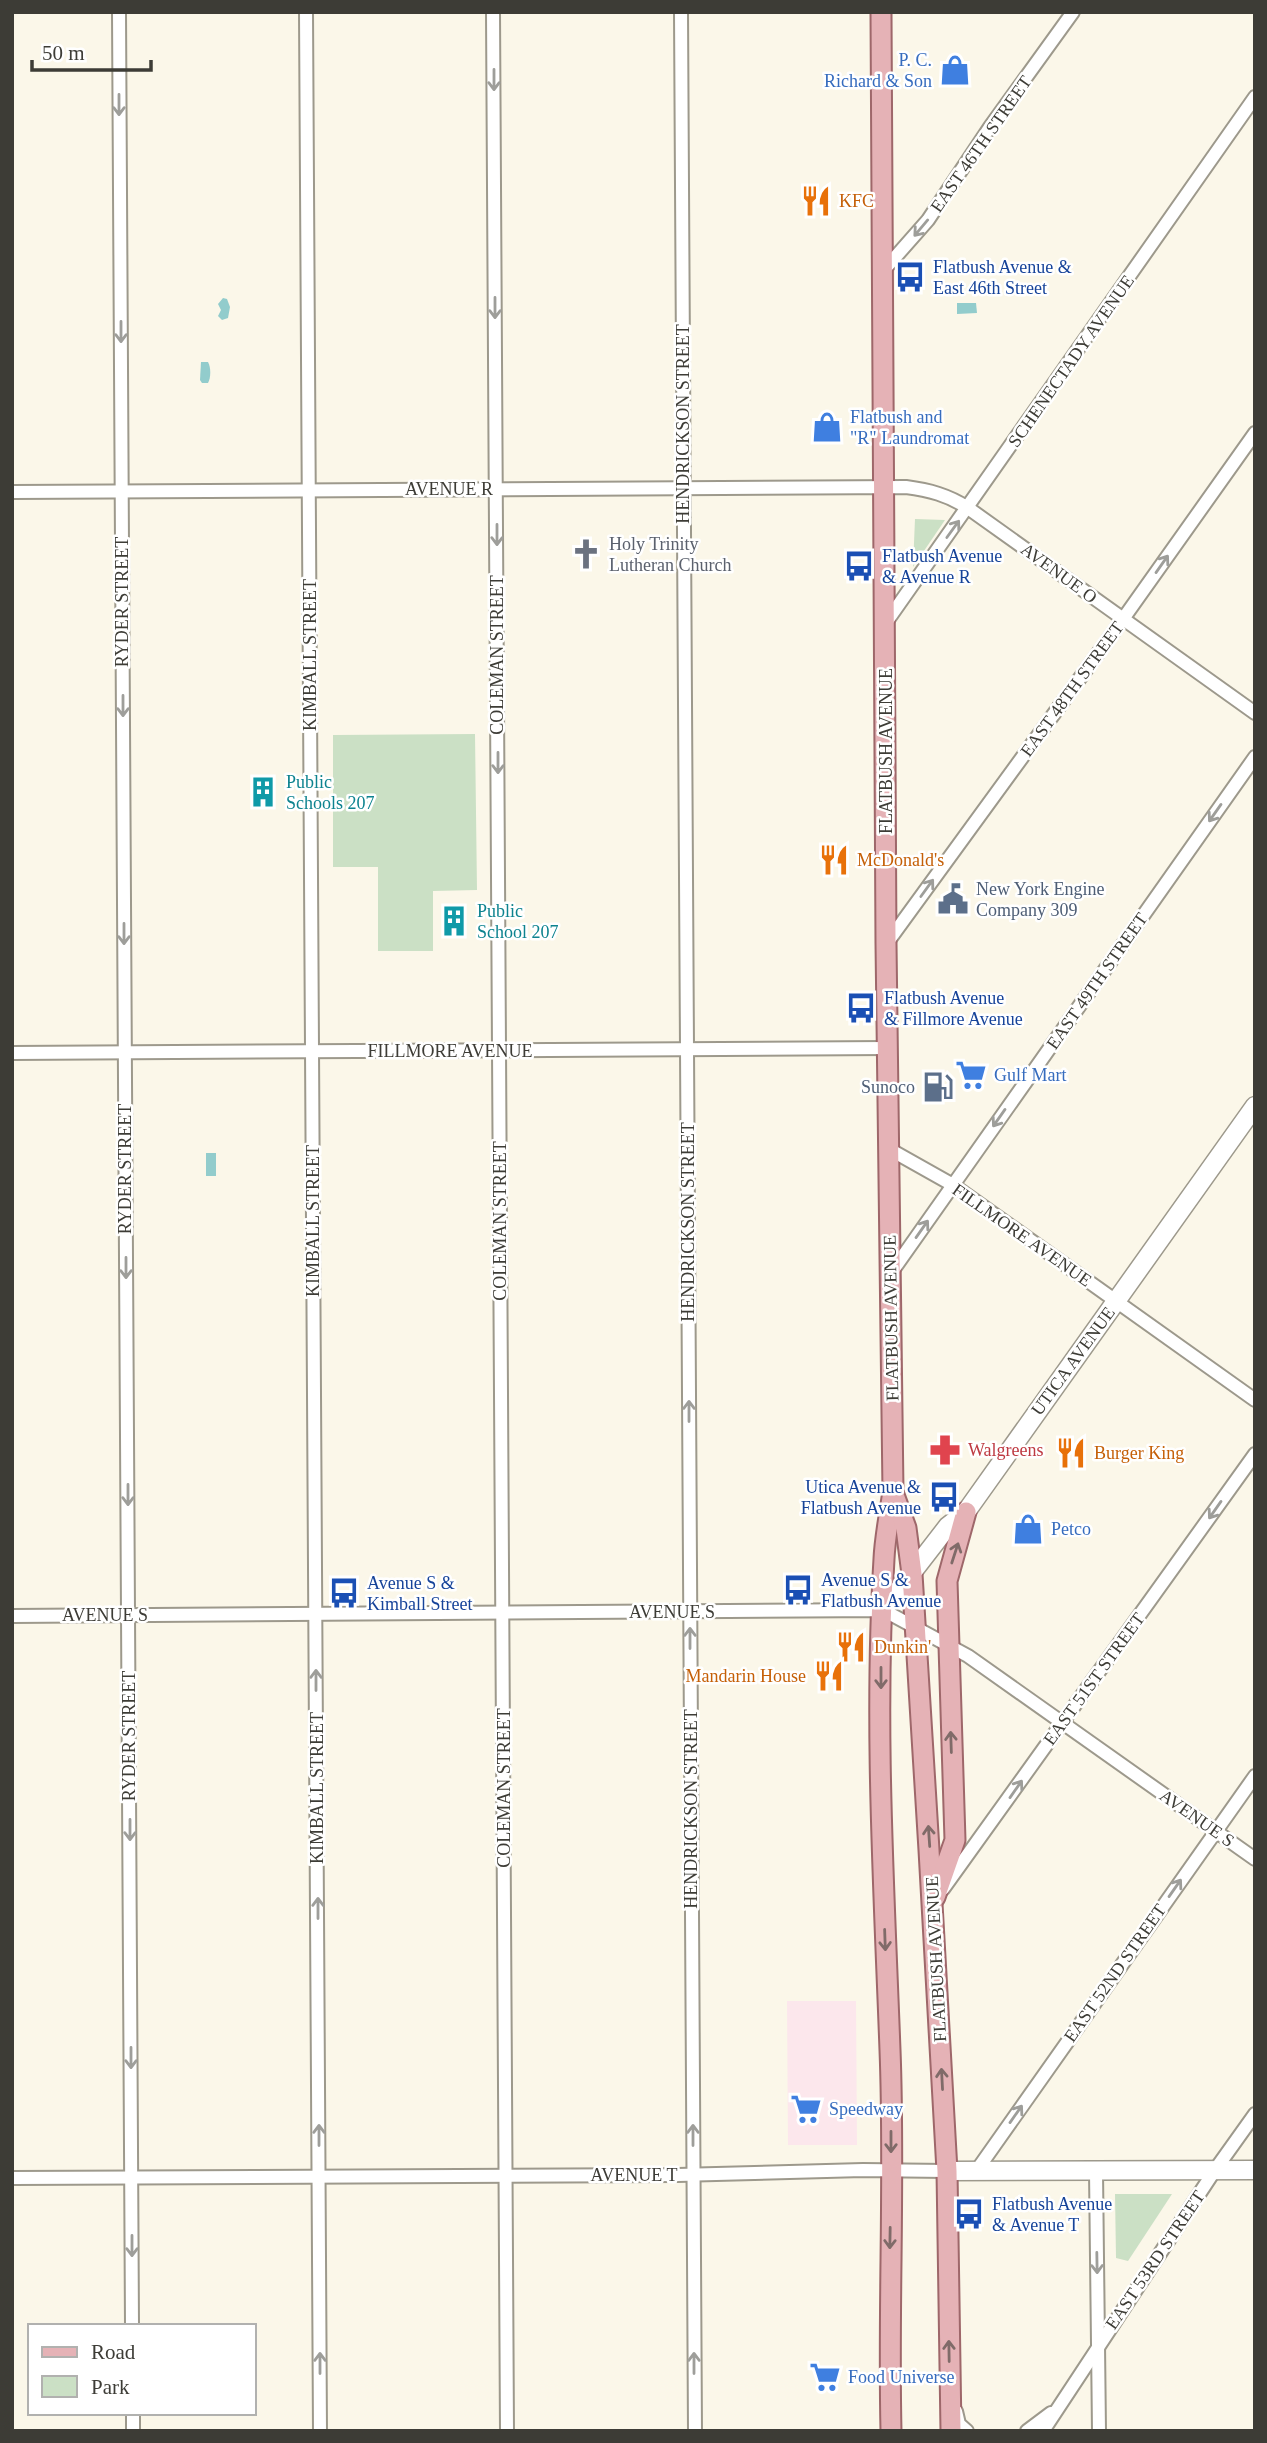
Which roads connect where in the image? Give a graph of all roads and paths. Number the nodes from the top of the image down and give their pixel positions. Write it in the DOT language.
graph roads {
  1 [pos="118,12"];
  2 [pos="306,12"];
  3 [pos="493,12"];
  4 [pos="681,12"];
  5 [pos="881,12"];
  6 [pos="1073,12"];
  7 [pos="1255,97"];
  8 [pos="883,271"];
  9 [pos="1255,433"];
  10 [pos="684,488"];
  11 [pos="885,488"];
  12 [pos="496,489"];
  13 [pos="309,490"];
  14 [pos="121,491"];
  15 [pos="12,492"];
  16 [pos="968,508"];
  17 [pos="1123,619"];
  18 [pos="885,624"];
  19 [pos="1255,713"];
  20 [pos="1255,757"];
  21 [pos="886,943"];
  22 [pos="888,1048"];
  23 [pos="687,1050"];
  24 [pos="499,1051"];
  25 [pos="124,1052"];
  26 [pos="312,1052"];
  27 [pos="12,1053"];
  28 [pos="1255,1105"];
  29 [pos="889,1149"];
  30 [pos="953,1185"];
  31 [pos="891,1273"];
  32 [pos="1116,1301"];
  33 [pos="1255,1399"];
  34 [pos="1255,1454"];
  35 [pos="893,1490"];
  36 [pos="966,1512"];
  37 [pos="912,1574"];
  38 [pos="883,1610"];
  39 [pos="690,1612"];
  40 [pos="503,1613"];
  41 [pos="316,1614"];
  42 [pos="128,1615"];
  43 [pos="12,1616"];
  44 [pos="916,1627"];
  45 [pos="948,1644"];
  46 [pos="1064,1723"];
  47 [pos="1255,1776"];
  48 [pos="1216,1831"];
  49 [pos="1255,1859"];
  50 [pos="933,1904"];
  51 [pos="1255,2114"];
  52 [pos="1255,2169"];
  53 [pos="891,2170"];
  54 [pos="977,2170"];
  55 [pos="1215,2170"];
  56 [pos="947,2171"];
  57 [pos="1096,2171"];
  58 [pos="506,2175"];
  59 [pos="693,2175"];
  60 [pos="319,2176"];
  61 [pos="131,2177"];
  62 [pos="12,2178"];
  63 [pos="132,2324"];
  64 [pos="1098,2346"];
  65 [pos="950,2391"];
  66 [pos="1057,2408"];
  67 [pos="320,2431"];
  68 [pos="507,2431"];
  69 [pos="695,2431"];
  70 [pos="891,2431"];
  71 [pos="951,2431"];
  72 [pos="967,2431"];
  73 [pos="1027,2431"];
  74 [pos="1043,2431"];
  75 [pos="1100,2431"];
  1 -- 14 [label="street, RYDER STREET, one-way"];
  2 -- 13 [label="street, KIMBALL STREET"];
  3 -- 12 [label="street, COLEMAN STREET, one-way"];
  4 -- 10 [label="street, HENDRICKSON STREET"];
  5 -- 8 [label="main road, FLATBUSH AVENUE"];
  6 -- 8 [label="street, EAST 46TH STREET, one-way"];
  7 -- 16 [label="street, SCHENECTADY AVENUE"];
  8 -- 11 [label="main road, FLATBUSH AVENUE"];
  17 -- 9 [label="street, EAST 48TH STREET, one-way"];
  10 -- 11 [label="street, AVENUE R"];
  10 -- 12 [label="street, AVENUE R"];
  10 -- 23 [label="street, HENDRICKSON STREET"];
  11 -- 16 [label="street, AVENUE O"];
  11 -- 18 [label="main road, FLATBUSH AVENUE"];
  12 -- 13 [label="street, AVENUE R"];
  12 -- 24 [label="street, COLEMAN STREET, one-way"];
  13 -- 14 [label="street, AVENUE R"];
  13 -- 26 [label="street, KIMBALL STREET"];
  14 -- 15 [label="street, AVENUE R"];
  14 -- 25 [label="street, RYDER STREET, one-way"];
  16 -- 17 [label="street, AVENUE O"];
  18 -- 16 [label="street, SCHENECTADY AVENUE, one-way"];
  17 -- 19 [label="street, AVENUE O"];
  21 -- 17 [label="street, EAST 48TH STREET, one-way"];
  18 -- 21 [label="main road, FLATBUSH AVENUE"];
  20 -- 30 [label="street, EAST 49TH STREET, one-way"];
  21 -- 22 [label="main road, FLATBUSH AVENUE"];
  22 -- 23 [label="street, FILLMORE AVENUE"];
  22 -- 29 [label="main road, FLATBUSH AVENUE"];
  23 -- 24 [label="street, FILLMORE AVENUE"];
  39 -- 23 [label="street, HENDRICKSON STREET, one-way"];
  24 -- 26 [label="street, FILLMORE AVENUE"];
  24 -- 40 [label="street, COLEMAN STREET"];
  25 -- 26 [label="street, FILLMORE AVENUE"];
  25 -- 27 [label="street, FILLMORE AVENUE"];
  25 -- 42 [label="street, RYDER STREET, one-way"];
  26 -- 41 [label="street, KIMBALL STREET"];
  28 -- 32 [label="main road, UTICA AVENUE"];
  29 -- 30 [label="street, FILLMORE AVENUE"];
  29 -- 31 [label="main road, FLATBUSH AVENUE"];
  31 -- 30 [label="street, EAST 49TH STREET, one-way"];
  30 -- 32 [label="street, FILLMORE AVENUE"];
  31 -- 35 [label="main road, FLATBUSH AVENUE"];
  32 -- 33 [label="street, FILLMORE AVENUE"];
  32 -- 36 [label="main road, UTICA AVENUE"];
  34 -- 46 [label="street, EAST 51ST STREET, one-way"];
  35 -- 37 [label="main road, FLATBUSH AVENUE"];
  35 -- 38 [label="main road, FLATBUSH AVENUE"];
  36 -- 37 [label="main road, UTICA AVENUE"];
  45 -- 36 [label="main road, one-way"];
  37 -- 38 [label="main road, UTICA AVENUE"];
  37 -- 44 [label="main road, FLATBUSH AVENUE"];
  38 -- 39 [label="street, AVENUE S"];
  38 -- 44 [label="street, AVENUE S"];
  38 -- 53 [label="main road, FLATBUSH AVENUE, one-way"];
  39 -- 40 [label="street, AVENUE S"];
  59 -- 39 [label="street, HENDRICKSON STREET, one-way"];
  40 -- 41 [label="street, AVENUE S"];
  40 -- 58 [label="street, COLEMAN STREET"];
  41 -- 42 [label="street, AVENUE S"];
  60 -- 41 [label="street, KIMBALL STREET, one-way"];
  42 -- 43 [label="street, AVENUE S"];
  42 -- 61 [label="street, RYDER STREET, one-way"];
  44 -- 45 [label="street, AVENUE S"];
  50 -- 44 [label="main road, FLATBUSH AVENUE, one-way"];
  45 -- 46 [label="street, AVENUE S"];
  50 -- 45 [label="main road, one-way"];
  46 -- 48 [label="street, AVENUE S"];
  50 -- 46 [label="street, EAST 51ST STREET, one-way"];
  47 -- 48 [label="street, EAST 52ND STREET"];
  48 -- 49 [label="street, AVENUE S"];
  54 -- 48 [label="street, EAST 52ND STREET, one-way"];
  56 -- 50 [label="main road, FLATBUSH AVENUE, one-way"];
  51 -- 55 [label="street, EAST 53RD STREET"];
  52 -- 55 [label="main road, AVENUE T"];
  53 -- 56 [label="street, AVENUE T"];
  53 -- 59 [label="street, AVENUE T"];
  53 -- 70 [label="main road, FLATBUSH AVENUE, one-way"];
  54 -- 56 [label="main road, AVENUE T"];
  54 -- 57 [label="main road, AVENUE T"];
  55 -- 57 [label="main road, AVENUE T"];
  55 -- 64 [label="street, EAST 53RD STREET"];
  65 -- 56 [label="main road, FLATBUSH AVENUE, one-way"];
  57 -- 64 [label="street, one-way"];
  58 -- 59 [label="street, AVENUE T"];
  58 -- 60 [label="street, AVENUE T"];
  58 -- 68 [label="street, COLEMAN STREET"];
  69 -- 59 [label="street, HENDRICKSON STREET, one-way"];
  60 -- 61 [label="street, AVENUE T"];
  67 -- 60 [label="street, KIMBALL STREET, one-way"];
  61 -- 62 [label="street, AVENUE T"];
  61 -- 63 [label="street, RYDER STREET, one-way"];
  64 -- 66 [label="street, EAST 53RD STREET"];
  64 -- 75 [label="street"];
  65 -- 71 [label="main road, FLATBUSH AVENUE"];
  65 -- 72 [label="street"];
  66 -- 73 [label="street, EAST 53RD STREET"];
  66 -- 74 [label="street, EAST 53RD STREET"];
}
